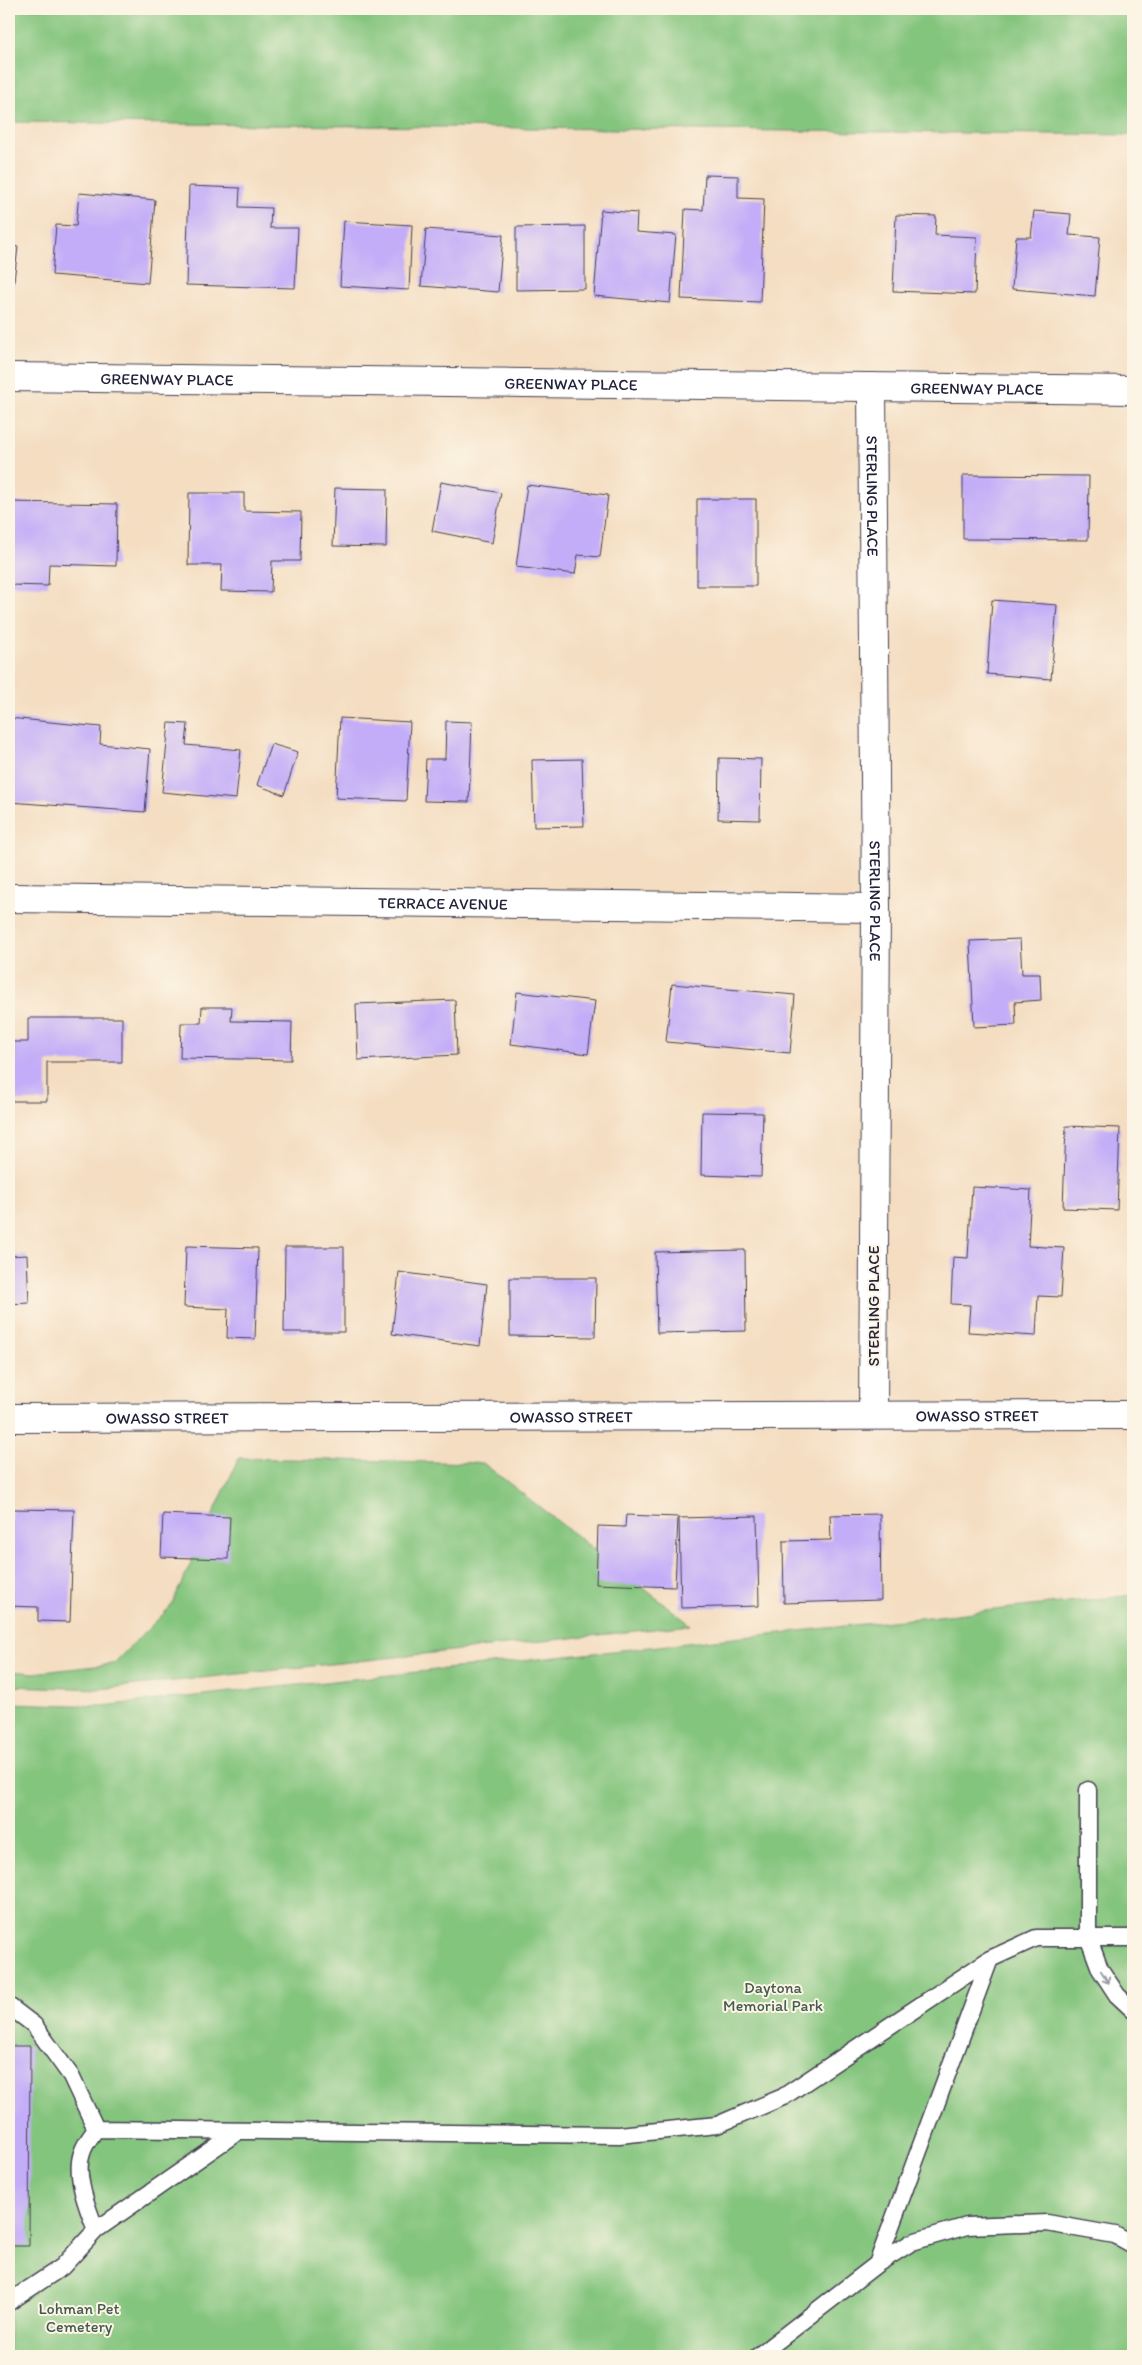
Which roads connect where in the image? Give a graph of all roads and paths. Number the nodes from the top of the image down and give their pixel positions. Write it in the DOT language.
graph roads {
  1 [pos="9,377"];
  2 [pos="872,387"];
  3 [pos="1133,390"];
  4 [pos="9,898"];
  5 [pos="876,908"];
  6 [pos="873,1415"];
  7 [pos="1133,1415"];
  8 [pos="9,1418"];
  9 [pos="1088,1790"];
  10 [pos="1088,1937"];
  11 [pos="1133,1938"];
  12 [pos="990,1959"];
  13 [pos="9,2006"];
  14 [pos="1133,2010"];
  15 [pos="96,2129"];
  16 [pos="239,2132"];
  17 [pos="96,2230"];
  18 [pos="1133,2245"];
  19 [pos="877,2264"];
  20 [pos="9,2302"];
  21 [pos="758,2356"];
  1 -- 2 [label="street, GREENWAY PLACE"];
  2 -- 3 [label="street, GREENWAY PLACE"];
  2 -- 5 [label="street, STERLING PLACE"];
  4 -- 5 [label="street, TERRACE AVENUE"];
  5 -- 6 [label="street, STERLING PLACE"];
  6 -- 7 [label="street, OWASSO STREET"];
  6 -- 8 [label="street, OWASSO STREET"];
  9 -- 10 [label="lane"];
  10 -- 11 [label="lane"];
  10 -- 12 [label="lane"];
  10 -- 14 [label="lane, one-way"];
  12 -- 16 [label="lane"];
  12 -- 19 [label="lane"];
  13 -- 15 [label="lane"];
  15 -- 16 [label="lane"];
  15 -- 17 [label="lane"];
  16 -- 17 [label="lane"];
  17 -- 20 [label="lane"];
  18 -- 19 [label="lane"];
  19 -- 21 [label="lane"];
}
